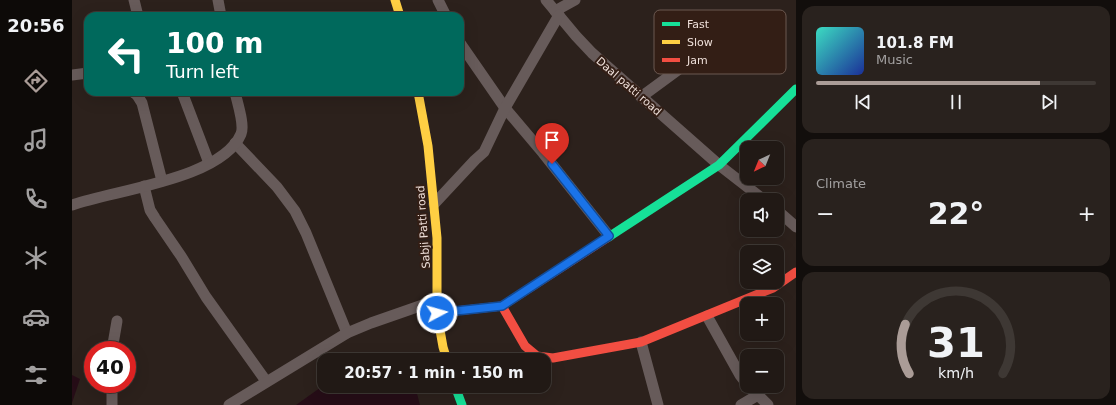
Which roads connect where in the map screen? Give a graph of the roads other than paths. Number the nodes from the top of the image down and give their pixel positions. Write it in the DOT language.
graph roads {
  1 [pos="134,0"];
  2 [pos="218,0"];
  3 [pos="395,0"];
  4 [pos="438,0"];
  5 [pos="546,0"];
  6 [pos="575,0"];
  7 [pos="137,12"];
  8 [pos="220,12"];
  9 [pos="399,12"];
  10 [pos="444,12"];
  11 [pos="557,13"];
  12 [pos="464,49"];
  13 [pos="72,74"];
  14 [pos="84,74"];
  15 [pos="671,74"];
  16 [pos="796,89"];
  17 [pos="138,96"];
  18 [pos="184,96"];
  19 [pos="237,96"];
  20 [pos="419,96"];
  21 [pos="641,96"];
  22 [pos="505,108"];
  23 [pos="235,143"];
  24 [pos="209,163"];
  25 [pos="719,165"];
  26 [pos="162,182"];
  27 [pos="144,186"];
  28 [pos="755,193"];
  29 [pos="434,204"];
  30 [pos="72,205"];
  31 [pos="784,216"];
  32 [pos="796,227"];
  33 [pos="609,236"];
  34 [pos="796,272"];
  35 [pos="437,300"];
  36 [pos="502,306"];
  37 [pos="437,313"];
  38 [pos="707,316"];
  39 [pos="117,321"];
  40 [pos="347,333"];
  41 [pos="114,341"];
  42 [pos="641,342"];
  43 [pos="445,353"];
  44 [pos="740,375"];
  45 [pos="266,381"];
  46 [pos="112,393"];
  47 [pos="458,393"];
  48 [pos="755,393"];
  49 [pos="758,396"];
  50 [pos="112,405"];
  51 [pos="229,405"];
  52 [pos="462,405"];
  53 [pos="658,405"];
  54 [pos="741,405"];
  55 [pos="768,405"];
  1 -- 7 [label="street"];
  2 -- 8 [label="street"];
  3 -- 9 [label="street"];
  4 -- 10 [label="street"];
  5 -- 11 [label="street, Daal patti road"];
  6 -- 11 [label="street"];
  11 -- 21 [label="street, Daal patti road"];
  11 -- 22 [label="street"];
  12 -- 22 [label="street"];
  13 -- 14 [label="street"];
  15 -- 21 [label="street"];
  16 -- 25 [label="street"];
  17 -- 26 [label="street"];
  18 -- 24 [label="street"];
  19 -- 23 [label="street"];
  20 -- 29 [label="street, Sabji Patti road"];
  21 -- 25 [label="street, Daal patti road"];
  22 -- 29 [label="street"];
  22 -- 33 [label="street"];
  23 -- 24 [label="street"];
  23 -- 40 [label="street"];
  24 -- 26 [label="street"];
  25 -- 28 [label="street, Daal patti road"];
  25 -- 33 [label="street"];
  26 -- 27 [label="street"];
  27 -- 30 [label="street"];
  27 -- 45 [label="street"];
  29 -- 35 [label="street, Sabji Patti road"];
  31 -- 32 [label="street"];
  33 -- 36 [label="street"];
  34 -- 38 [label="street"];
  35 -- 37 [label="street, Sabji Patti road"];
  35 -- 40 [label="street"];
  36 -- 37 [label="street"];
  36 -- 42 [label="street"];
  37 -- 43 [label="street, Sabji Patti road"];
  38 -- 42 [label="street"];
  38 -- 44 [label="street"];
  39 -- 41 [label="street"];
  40 -- 45 [label="street"];
  42 -- 53 [label="street"];
  45 -- 51 [label="street"];
  46 -- 50 [label="street"];
  47 -- 52 [label="street"];
  48 -- 49 [label="street"];
  49 -- 54 [label="street"];
  49 -- 55 [label="street"];
}
